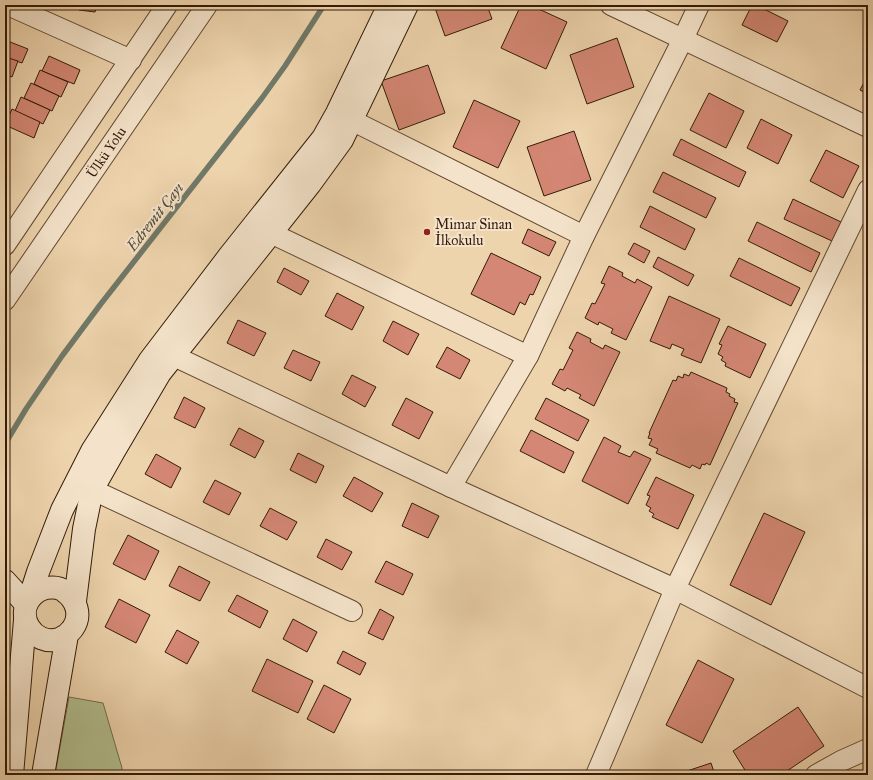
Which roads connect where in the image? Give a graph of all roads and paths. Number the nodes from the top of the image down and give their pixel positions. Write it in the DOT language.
graph roads {
  1 [pos="8,5"];
  2 [pos="167,5"];
  3 [pos="207,5"];
  4 [pos="389,5"];
  5 [pos="407,5"];
  6 [pos="611,5"];
  7 [pos="699,5"];
  8 [pos="684,39"];
  9 [pos="130,60"];
  10 [pos="344,117"];
  11 [pos="868,127"];
  12 [pos="868,190"];
  13 [pos="263,229"];
  14 [pos="584,236"];
  15 [pos="5,246"];
  16 [pos="5,300"];
  17 [pos="167,352"];
  18 [pos="528,356"];
  19 [pos="84,486"];
  20 [pos="451,487"];
  21 [pos="675,589"];
  22 [pos="20,598"];
  23 [pos="75,601"];
  24 [pos="352,612"];
  25 [pos="67,634"];
  26 [pos="868,688"];
  27 [pos="868,749"];
  28 [pos="12,775"];
  29 [pos="43,775"];
  30 [pos="596,775"];
  31 [pos="816,775"];
  1 -- 9 [label="street"];
  2 -- 9 [label="street"];
  3 -- 16 [label="street, Ülkü Yolu"];
  4 -- 10 [label="street"];
  5 -- 10 [label="street"];
  6 -- 8 [label="street"];
  7 -- 8 [label="street"];
  8 -- 11 [label="street"];
  8 -- 14 [label="street"];
  9 -- 15 [label="street"];
  10 -- 13 [label="street"];
  10 -- 14 [label="street"];
  12 -- 21 [label="street"];
  13 -- 17 [label="street"];
  13 -- 18 [label="street"];
  14 -- 18 [label="street"];
  17 -- 19 [label="street"];
  17 -- 20 [label="street"];
  18 -- 20 [label="street"];
  19 -- 22 [label="street"];
  19 -- 23 [label="street"];
  19 -- 24 [label="street"];
  20 -- 21 [label="street"];
  21 -- 26 [label="street"];
  21 -- 30 [label="street"];
  22 -- 23 [label="street"];
  22 -- 25 [label="street"];
  22 -- 28 [label="street"];
  23 -- 25 [label="street"];
  25 -- 29 [label="street"];
  27 -- 31 [label="street"];
}
